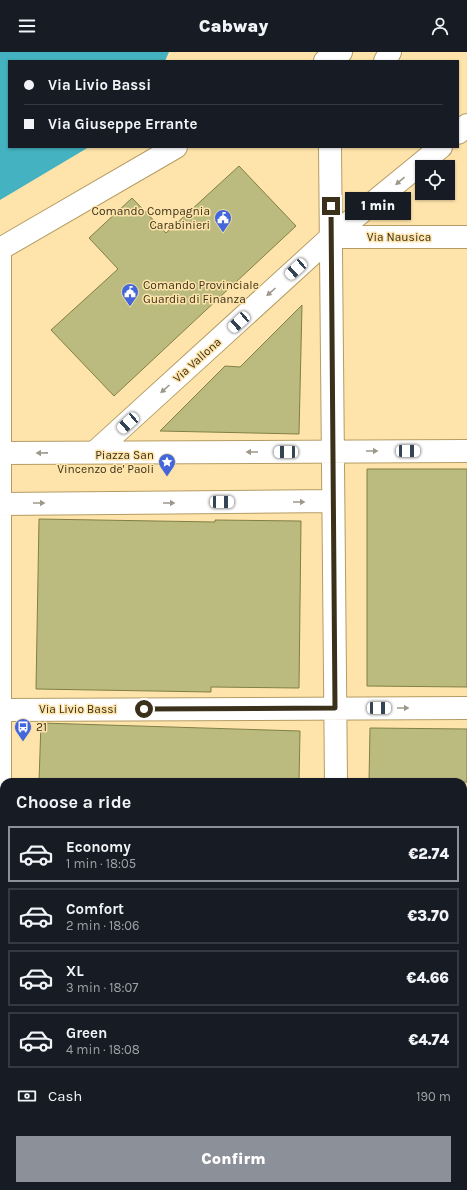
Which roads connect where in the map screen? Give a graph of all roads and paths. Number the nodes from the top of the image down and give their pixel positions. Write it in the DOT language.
graph roads {
  1 [pos="467,125"];
  2 [pos="459,132"];
  3 [pos="174,148"];
  4 [pos="440,148"];
  5 [pos="333,151"];
  6 [pos="331,237"];
  7 [pos="467,237"];
  8 [pos="0,249"];
  9 [pos="467,451"];
  10 [pos="95,452"];
  11 [pos="333,452"];
  12 [pos="0,453"];
  13 [pos="333,501"];
  14 [pos="0,504"];
  15 [pos="335,708"];
  16 [pos="467,708"];
  17 [pos="0,710"];
  18 [pos="336,778"];
  19 [pos="0,874"];
  20 [pos="0,957"];
  1 -- 2 [label="street"];
  3 -- 8 [label="street"];
  4 -- 6 [label="street, Via Vallona, one-way"];
  5 -- 6 [label="street"];
  6 -- 7 [label="street, Via Nausica"];
  6 -- 10 [label="street, Via Vallona, one-way"];
  6 -- 11 [label="street"];
  8 -- 12 [label="street"];
  11 -- 9 [label="street, one-way"];
  11 -- 10 [label="street, one-way"];
  10 -- 12 [label="street, one-way"];
  11 -- 13 [label="street"];
  12 -- 14 [label="street"];
  14 -- 13 [label="street, one-way"];
  13 -- 15 [label="street"];
  14 -- 17 [label="street"];
  15 -- 16 [label="street, Via Livio Bassi, one-way"];
  15 -- 17 [label="street, Via Livio Bassi"];
  15 -- 18 [label="street"];
  17 -- 19 [label="street"];
  19 -- 20 [label="street"];
}
